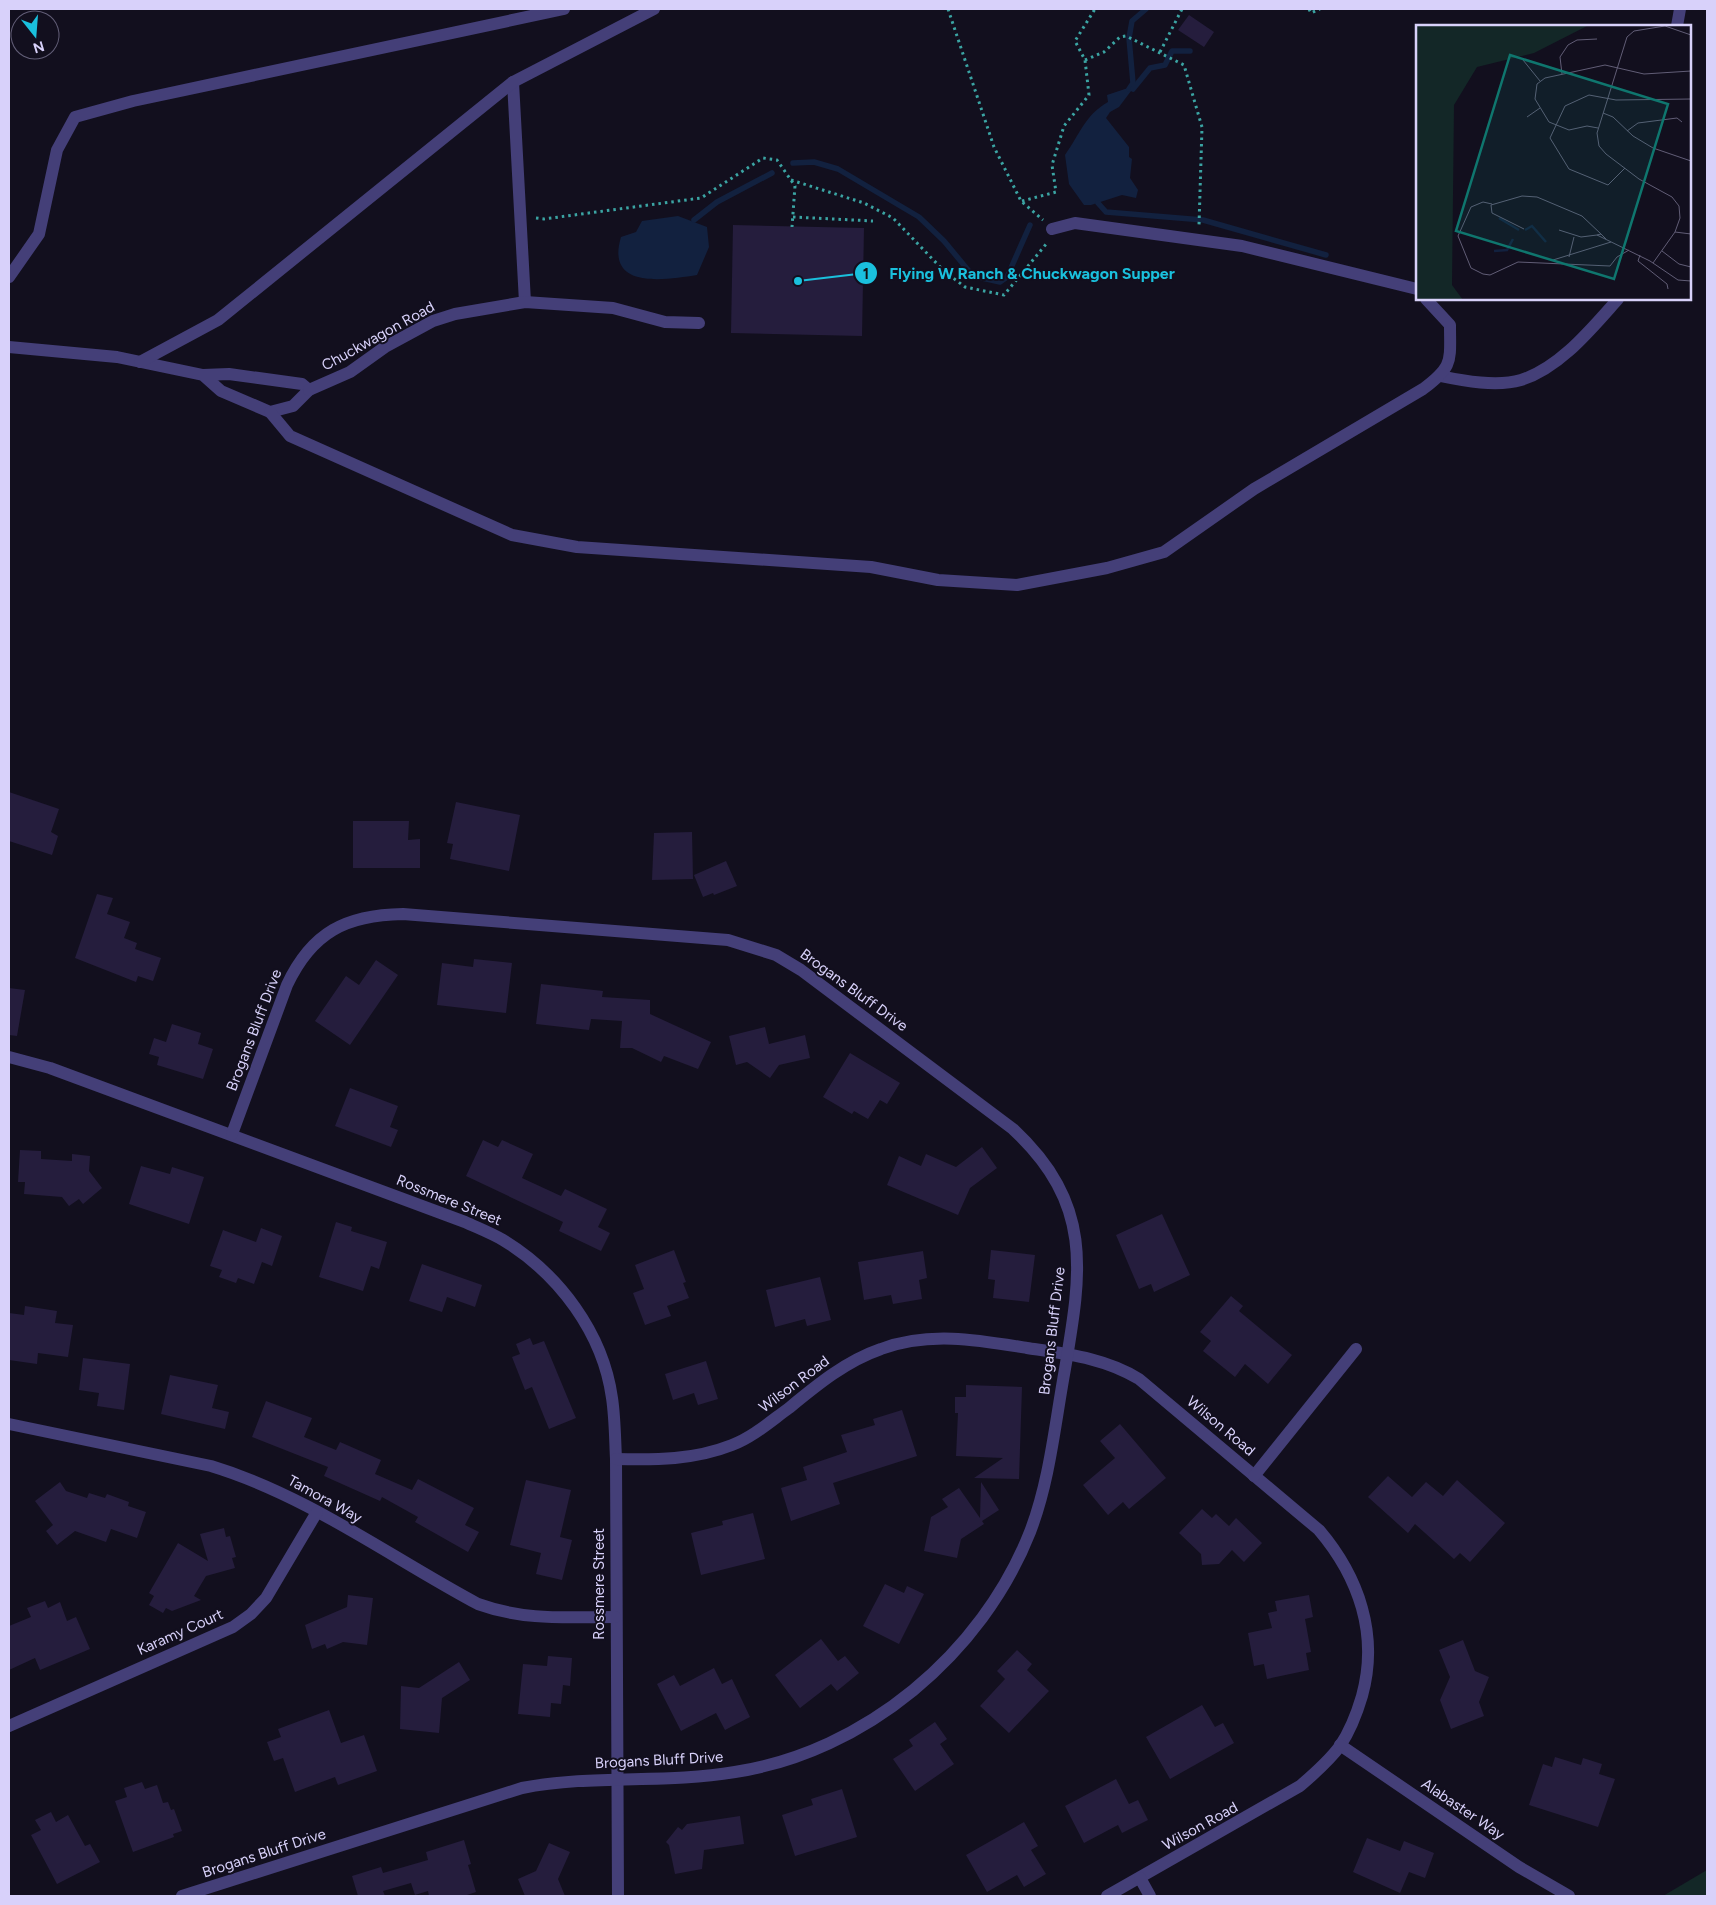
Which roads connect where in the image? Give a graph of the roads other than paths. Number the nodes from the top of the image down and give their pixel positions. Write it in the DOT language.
graph roads {
  1 [pos="564,9"];
  2 [pos="654,9"];
  3 [pos="1680,9"];
  4 [pos="1678,25"];
  5 [pos="514,82"];
  6 [pos="1052,228"];
  7 [pos="9,277"];
  8 [pos="1416,289"];
  9 [pos="1427,300"];
  10 [pos="1617,300"];
  11 [pos="525,302"];
  12 [pos="700,323"];
  13 [pos="9,347"];
  14 [pos="140,362"];
  15 [pos="203,375"];
  16 [pos="1440,376"];
  17 [pos="309,390"];
  18 [pos="270,412"];
  19 [pos="9,1057"];
  20 [pos="232,1134"];
  21 [pos="1356,1349"];
  22 [pos="1067,1354"];
  23 [pos="9,1424"];
  24 [pos="616,1459"];
  25 [pos="1254,1476"];
  26 [pos="317,1512"];
  27 [pos="615,1617"];
  28 [pos="9,1726"];
  29 [pos="1340,1745"];
  30 [pos="617,1778"];
  31 [pos="1140,1878"];
  32 [pos="182,1896"];
  33 [pos="618,1896"];
  34 [pos="1108,1896"];
  35 [pos="1150,1896"];
  36 [pos="1569,1896"];
  1 -- 7 [label="street"];
  2 -- 5 [label="street"];
  3 -- 4 [label="street"];
  5 -- 11 [label="street"];
  5 -- 14 [label="street"];
  6 -- 8 [label="street"];
  9 -- 16 [label="street"];
  10 -- 16 [label="street"];
  11 -- 12 [label="street, Chuckwagon Road"];
  11 -- 17 [label="street, Chuckwagon Road"];
  13 -- 14 [label="street"];
  14 -- 15 [label="street"];
  15 -- 17 [label="street"];
  15 -- 18 [label="street"];
  16 -- 18 [label="street"];
  17 -- 18 [label="street, Chuckwagon Road"];
  19 -- 20 [label="street, Rossmere Street"];
  20 -- 22 [label="street, Brogans Bluff Drive"];
  20 -- 24 [label="street, Rossmere Street"];
  21 -- 25 [label="street"];
  22 -- 24 [label="street, Wilson Road"];
  22 -- 25 [label="street, Wilson Road"];
  22 -- 30 [label="street, Brogans Bluff Drive"];
  23 -- 26 [label="street, Tamora Way"];
  24 -- 27 [label="street, Rossmere Street"];
  25 -- 29 [label="street, Wilson Road"];
  26 -- 27 [label="street, Tamora Way"];
  26 -- 28 [label="street, Karamy Court"];
  27 -- 30 [label="street, Rossmere Street"];
  29 -- 31 [label="street, Wilson Road"];
  29 -- 36 [label="street, Alabaster Way"];
  30 -- 32 [label="street, Brogans Bluff Drive"];
  30 -- 33 [label="street, Rossmere Street"];
  31 -- 34 [label="street, Wilson Road"];
  31 -- 35 [label="street"];
}
